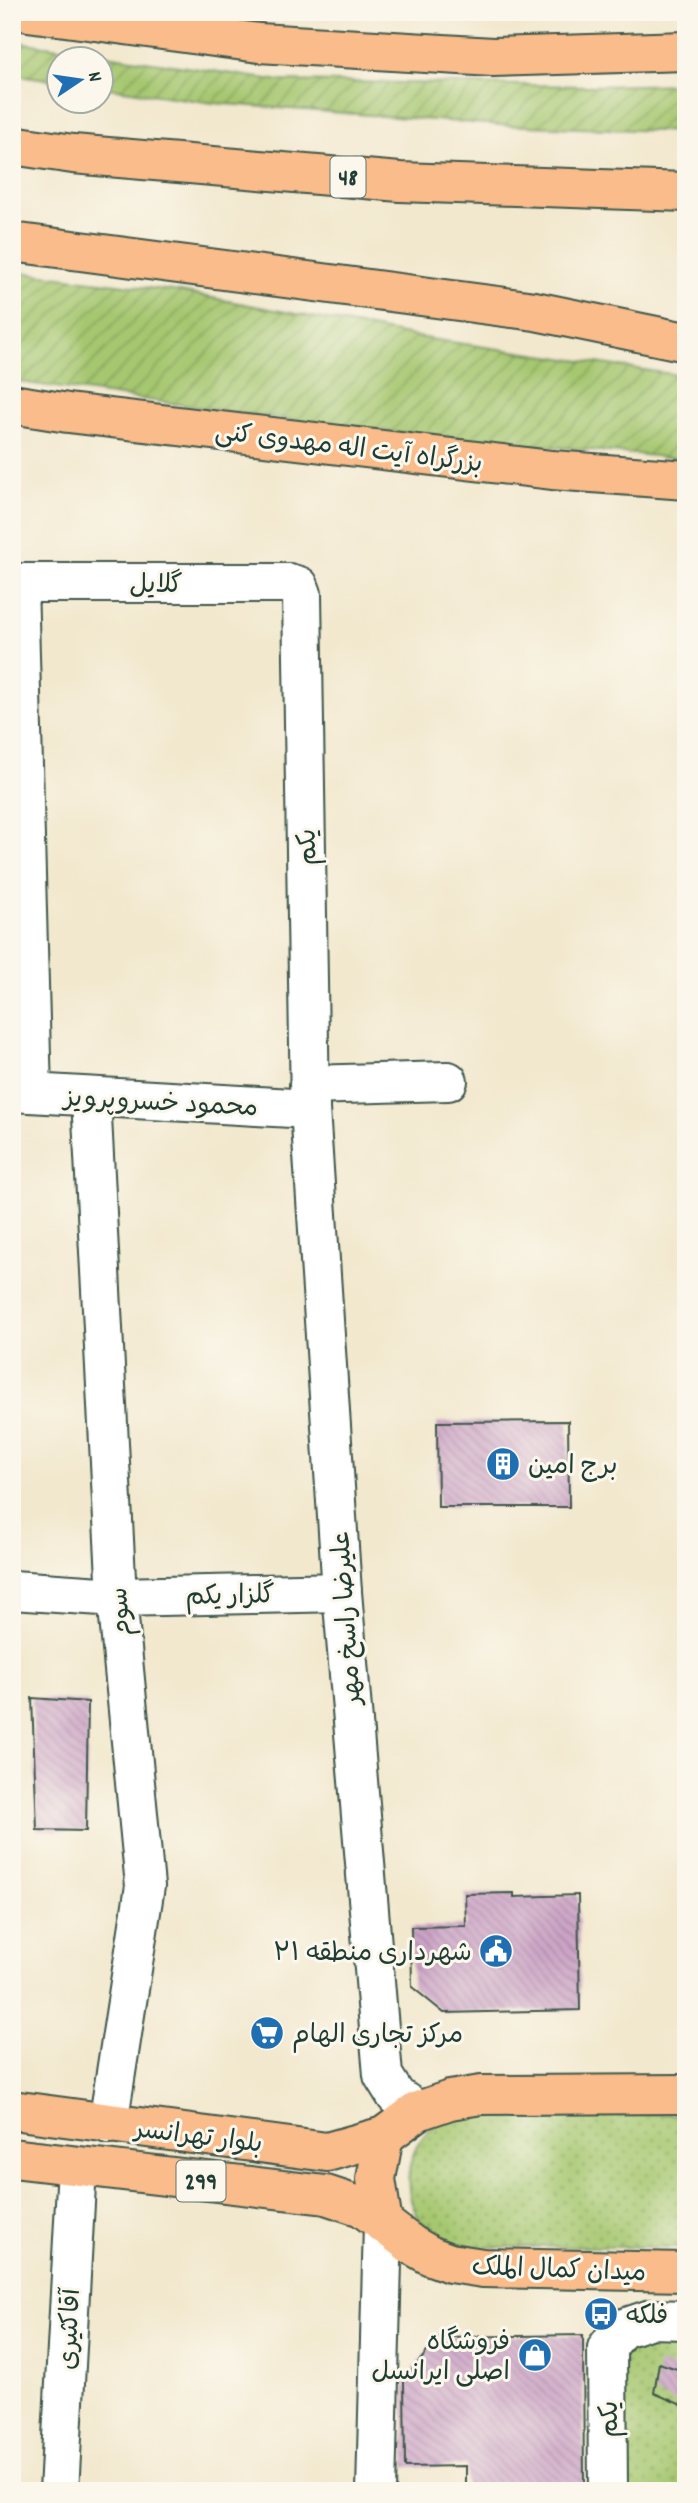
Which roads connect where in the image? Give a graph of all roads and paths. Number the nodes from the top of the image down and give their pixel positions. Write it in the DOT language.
graph roads {
  1 [pos="28,12"];
  2 [pos="686,51"];
  3 [pos="12,145"];
  4 [pos="686,192"];
  5 [pos="12,242"];
  6 [pos="535,311"];
  7 [pos="686,314"];
  8 [pos="686,342"];
  9 [pos="12,404"];
  10 [pos="686,480"];
  11 [pos="15,583"];
  12 [pos="299,586"];
  13 [pos="448,1081"];
  14 [pos="22,1093"];
  15 [pos="309,1097"];
  16 [pos="91,1098"];
  17 [pos="12,1590"];
  18 [pos="342,1592"];
  19 [pos="117,1597"];
  20 [pos="686,2094"];
  21 [pos="12,2110"];
  22 [pos="418,2111"];
  23 [pos="108,2124"];
  24 [pos="384,2136"];
  25 [pos="12,2158"];
  26 [pos="78,2167"];
  27 [pos="383,2224"];
  28 [pos="686,2272"];
  29 [pos="686,2320"];
  30 [pos="59,2491"];
  31 [pos="376,2491"];
  32 [pos="608,2491"];
  1 -- 2 [label="main road"];
  3 -- 4 [label="main road, 48"];
  5 -- 6 [label="main road"];
  6 -- 7 [label="main road"];
  6 -- 8 [label="main road"];
  9 -- 10 [label="main road, بزرگراه آیت اله مهدوی کنی"];
  11 -- 12 [label="street, گلایل"];
  11 -- 14 [label="street"];
  12 -- 15 [label="street, یکم"];
  13 -- 15 [label="street, محمود خسروپرویز"];
  14 -- 16 [label="street, محمود خسروپرویز"];
  15 -- 16 [label="street, محمود خسروپرویز"];
  15 -- 18 [label="street, علیرضا راسخ مهر"];
  16 -- 19 [label="street, سوم"];
  17 -- 19 [label="street, گلزار یکم"];
  18 -- 19 [label="street, گلزار یکم"];
  18 -- 22 [label="street, علیرضا راسخ مهر"];
  19 -- 23 [label="street, سوم"];
  20 -- 22 [label="main road"];
  21 -- 23 [label="main road, بلوار تهرانسر / 299"];
  22 -- 24 [label="main road"];
  23 -- 24 [label="main road, بلوار تهرانسر / 299"];
  24 -- 27 [label="main road"];
  25 -- 26 [label="main road, بلوار تهرانسر / 299"];
  26 -- 27 [label="main road, بلوار تهرانسر / 299"];
  26 -- 30 [label="street, آقاکثیری"];
  27 -- 28 [label="main road, میدان کمال الملک"];
  27 -- 31 [label="street"];
  29 -- 32 [label="street, یکم"];
}
